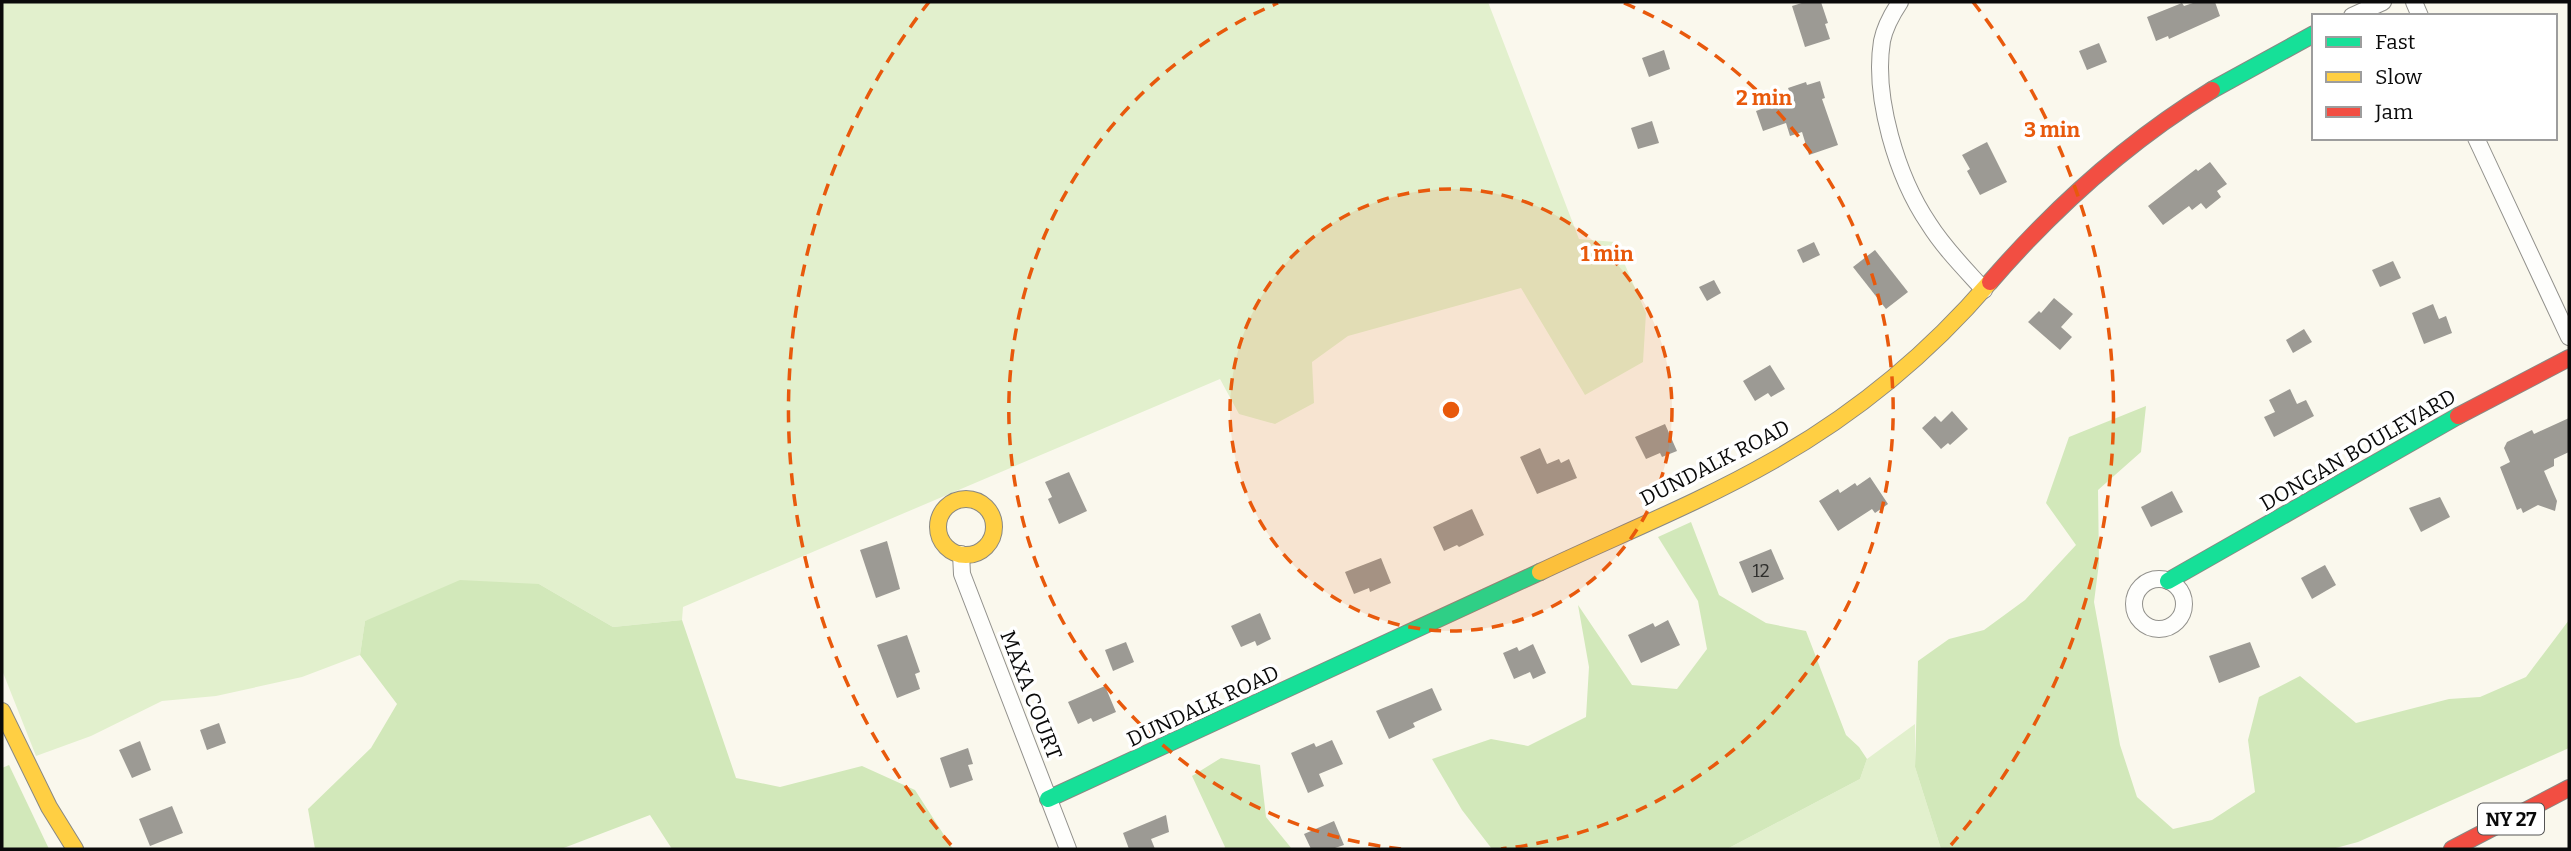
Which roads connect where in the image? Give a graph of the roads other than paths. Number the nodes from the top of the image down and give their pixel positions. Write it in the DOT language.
graph roads {
  1 [pos="1900,2"];
  2 [pos="2383,2"];
  3 [pos="2356,14"];
  4 [pos="2312,35"];
  5 [pos="2477,140"];
  6 [pos="1984,290"];
  7 [pos="2569,337"];
  8 [pos="2569,358"];
  9 [pos="961,554"];
  10 [pos="2168,581"];
  11 [pos="2,710"];
  12 [pos="2569,788"];
  13 [pos="1048,799"];
  14 [pos="75,849"];
  15 [pos="1068,849"];
  16 [pos="2452,849"];
  1 -- 6 [label="street"];
  2 -- 3 [label="street"];
  4 -- 6 [label="main road, DUNDALK ROAD"];
  5 -- 7 [label="street"];
  6 -- 13 [label="main road, DUNDALK ROAD"];
  8 -- 10 [label="main road, DONGAN BOULEVARD"];
  9 -- 13 [label="street, MAXA COURT"];
  11 -- 14 [label="main road"];
  12 -- 16 [label="main road, NY 27"];
  13 -- 15 [label="street, MAXA COURT"];
}
